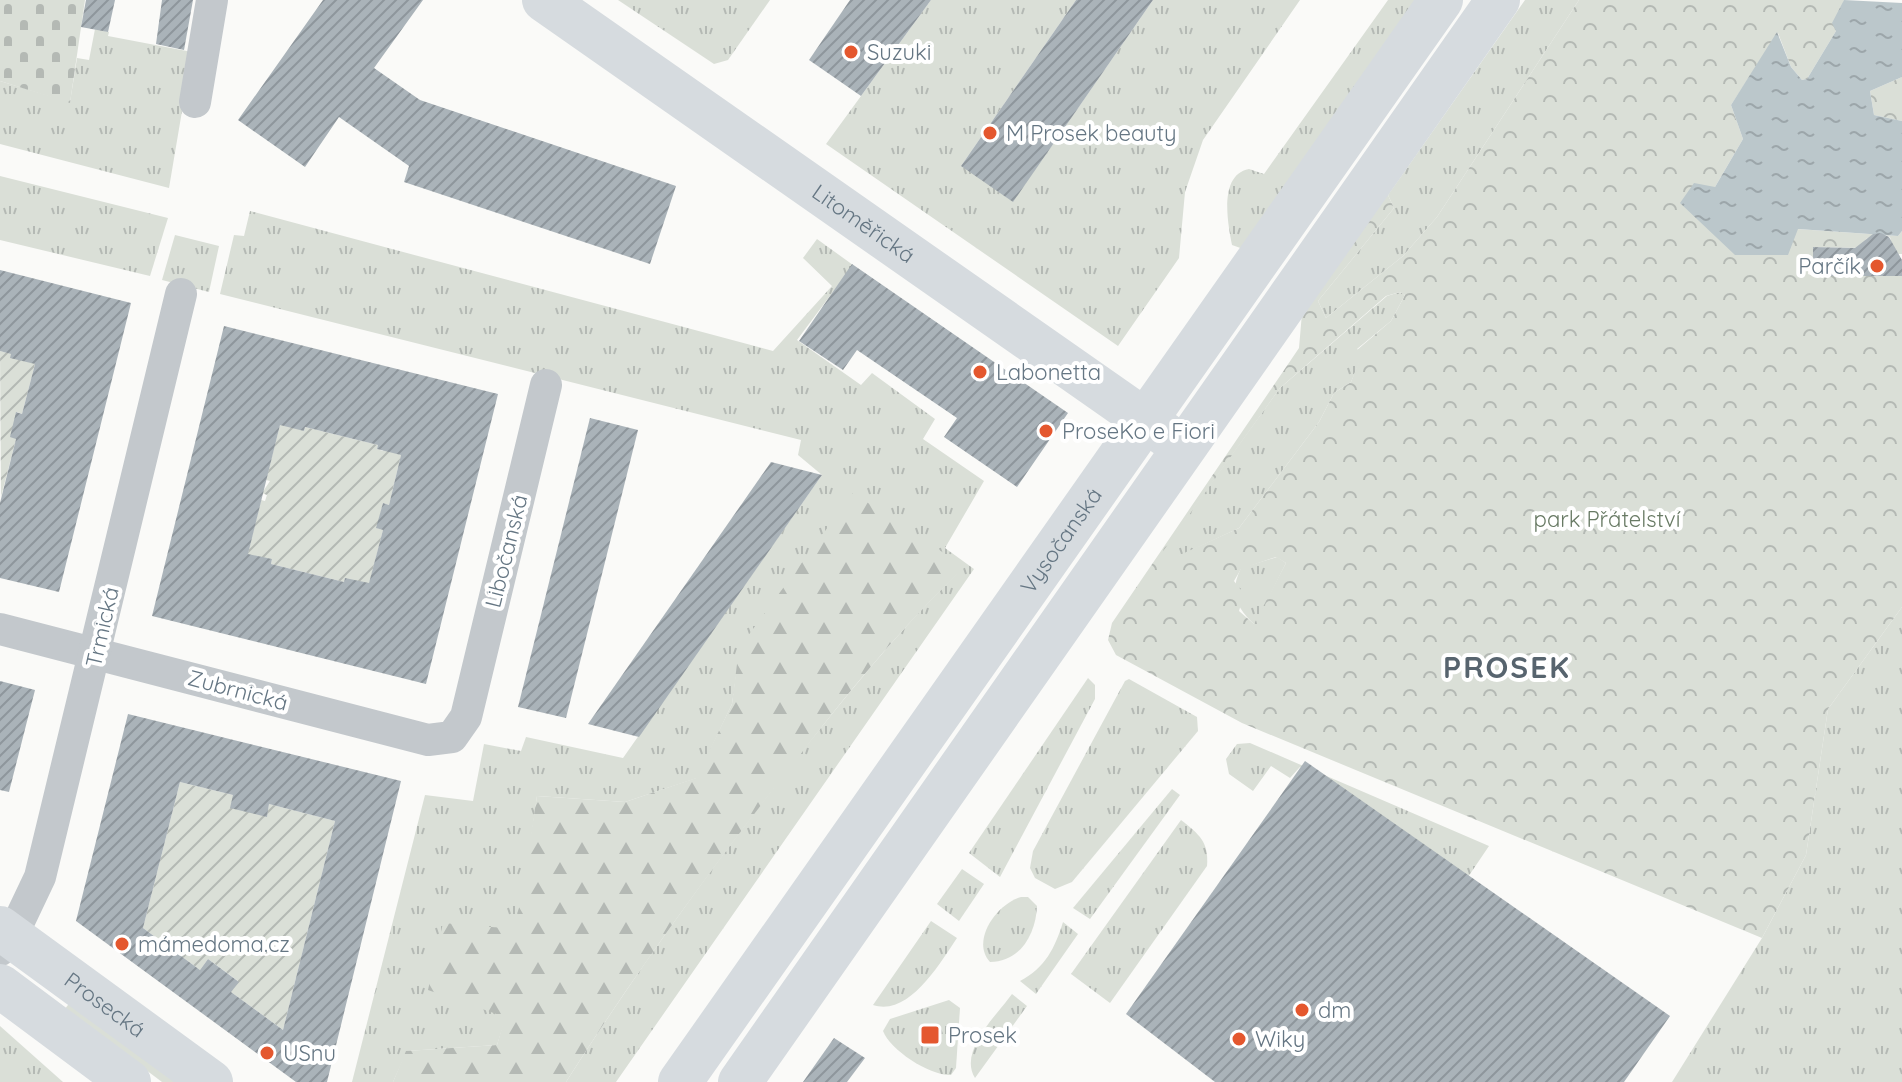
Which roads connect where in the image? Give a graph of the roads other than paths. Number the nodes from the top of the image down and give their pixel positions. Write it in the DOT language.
graph roads {
  1 [pos="212,0"];
  2 [pos="544,0"];
  3 [pos="1441,0"];
  4 [pos="1498,0"];
  5 [pos="195,102"];
  6 [pos="181,294"];
  7 [pos="546,385"];
  8 [pos="1145,420"];
  9 [pos="1184,448"];
  10 [pos="0,629"];
  11 [pos="96,652"];
  12 [pos="466,717"];
  13 [pos="4,938"];
  14 [pos="0,986"];
  15 [pos="129,1082"];
  16 [pos="211,1082"];
  17 [pos="680,1082"];
  18 [pos="740,1082"];
  1 -- 5 [label="street"];
  2 -- 8 [label="main road, Litoměřická"];
  3 -- 8 [label="main road, Vysočanská"];
  4 -- 9 [label="main road"];
  6 -- 11 [label="street, Trmická"];
  7 -- 12 [label="street, Libočanská"];
  8 -- 9 [label="main road, Litoměřická"];
  8 -- 17 [label="main road, Vysočanská"];
  9 -- 18 [label="main road"];
  10 -- 11 [label="street, Zubrnická"];
  11 -- 12 [label="street, Zubrnická"];
  11 -- 13 [label="street, Trmická"];
  13 -- 16 [label="main road, Prosecká"];
  14 -- 15 [label="main road"];
}
